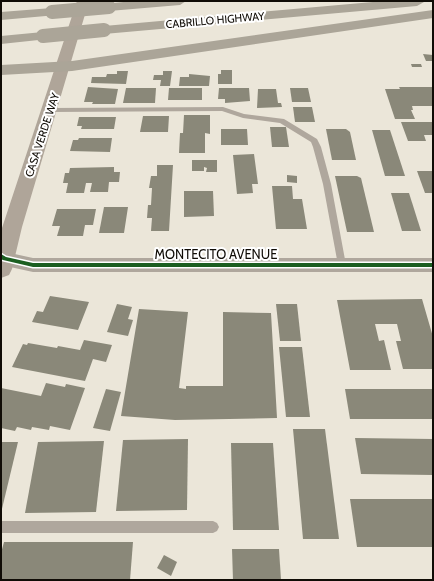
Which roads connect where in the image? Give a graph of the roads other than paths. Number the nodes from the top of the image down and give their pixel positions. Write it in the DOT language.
graph roads {
  1 [pos="83,1"];
  2 [pos="180,1"];
  3 [pos="429,1"];
  4 [pos="433,14"];
  5 [pos="1,16"];
  6 [pos="1,40"];
  7 [pos="63,67"];
  8 [pos="1,70"];
  9 [pos="50,110"];
  10 [pos="2,261"];
  11 [pos="342,265"];
  12 [pos="433,265"];
  13 [pos="1,527"];
  14 [pos="213,527"];
  1 -- 7 [label="main road, CASA VERDE WAY"];
  2 -- 5 [label="highway, CABRILLO HIGHWAY, bridge"];
  3 -- 6 [label="highway, CABRILLO HIGHWAY, bridge"];
  4 -- 7 [label="highway"];
  7 -- 8 [label="highway"];
  7 -- 9 [label="main road, CASA VERDE WAY"];
  9 -- 10 [label="main road, CASA VERDE WAY"];
  9 -- 11 [label="lane"];
  10 -- 11 [label="street, MONTECITO AVENUE"];
  11 -- 12 [label="street, MONTECITO AVENUE"];
  13 -- 14 [label="lane"];
}
